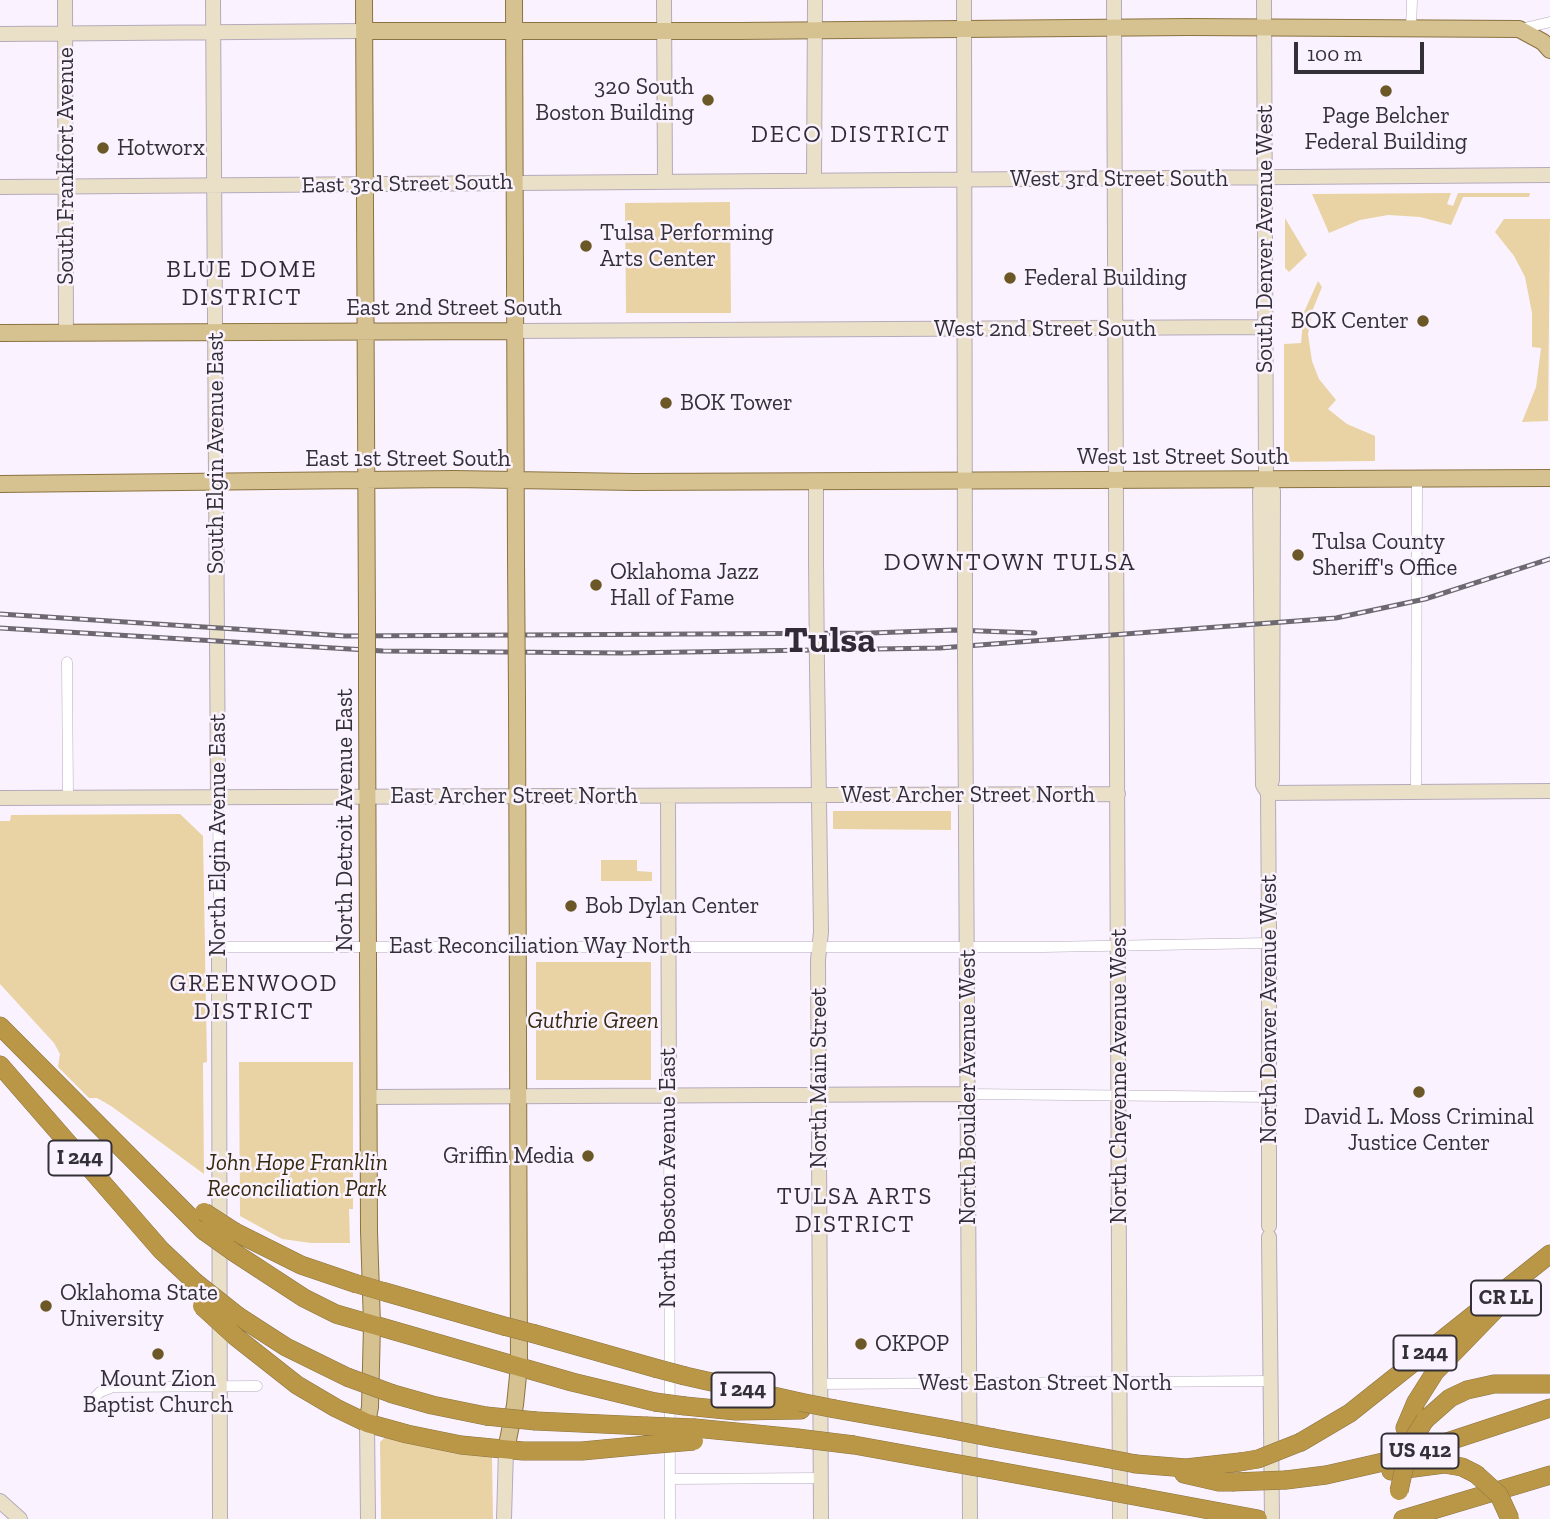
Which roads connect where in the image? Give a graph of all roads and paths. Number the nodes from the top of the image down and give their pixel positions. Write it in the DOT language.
graph roads {
  1 [pos="65,0"];
  2 [pos="213,0"];
  3 [pos="364,0"];
  4 [pos="514,0"];
  5 [pos="664,0"];
  6 [pos="815,0"];
  7 [pos="964,0"];
  8 [pos="1114,0"];
  9 [pos="1264,0"];
  10 [pos="1412,0"];
  11 [pos="1550,22"];
  12 [pos="1265,28"];
  13 [pos="1114,29"];
  14 [pos="1411,29"];
  15 [pos="1519,29"];
  16 [pos="964,30"];
  17 [pos="214,31"];
  18 [pos="364,31"];
  19 [pos="514,31"];
  20 [pos="815,31"];
  21 [pos="664,32"];
  22 [pos="65,33"];
  23 [pos="0,34"];
  24 [pos="1550,50"];
  25 [pos="1550,175"];
  26 [pos="1265,177"];
  27 [pos="814,179"];
  28 [pos="964,179"];
  29 [pos="665,180"];
  30 [pos="1116,180"];
  31 [pos="515,182"];
  32 [pos="365,184"];
  33 [pos="66,186"];
  34 [pos="214,186"];
  35 [pos="0,187"];
  36 [pos="1266,327"];
  37 [pos="1116,328"];
  38 [pos="824,330"];
  39 [pos="965,330"];
  40 [pos="515,331"];
  41 [pos="215,332"];
  42 [pos="366,332"];
  43 [pos="0,333"];
  44 [pos="65,333"];
  45 [pos="1266,478"];
  46 [pos="1550,478"];
  47 [pos="1417,479"];
  48 [pos="366,480"];
  49 [pos="516,480"];
  50 [pos="966,480"];
  51 [pos="1116,480"];
  52 [pos="816,481"];
  53 [pos="216,483"];
  54 [pos="0,484"];
  55 [pos="1267,533"];
  56 [pos="217,655"];
  57 [pos="67,662"];
  58 [pos="1550,791"];
  59 [pos="1416,792"];
  60 [pos="1268,793"];
  61 [pos="967,794"];
  62 [pos="1118,794"];
  63 [pos="819,795"];
  64 [pos="668,796"];
  65 [pos="218,797"];
  66 [pos="367,797"];
  67 [pos="517,797"];
  68 [pos="0,798"];
  69 [pos="68,798"];
  70 [pos="1269,943"];
  71 [pos="368,946"];
  72 [pos="518,946"];
  73 [pos="668,946"];
  74 [pos="967,946"];
  75 [pos="1119,946"];
  76 [pos="219,947"];
  77 [pos="819,947"];
  78 [pos="0,1026"];
  79 [pos="0,1065"];
  80 [pos="819,1093"];
  81 [pos="968,1094"];
  82 [pos="1119,1095"];
  83 [pos="519,1096"];
  84 [pos="668,1096"];
  85 [pos="369,1097"];
  86 [pos="1269,1097"];
  87 [pos="92,1118"];
  88 [pos="161,1250"];
  89 [pos="1548,1256"];
  90 [pos="372,1325"];
  91 [pos="519,1367"];
  92 [pos="1270,1381"];
  93 [pos="1120,1382"];
  94 [pos="969,1383"];
  95 [pos="819,1384"];
  96 [pos="1550,1384"];
  97 [pos="220,1386"];
  98 [pos="257,1386"];
  99 [pos="94,1398"];
  100 [pos="801,1406"];
  101 [pos="1550,1408"];
  102 [pos="367,1423"];
  103 [pos="694,1435"];
  104 [pos="506,1450"];
  105 [pos="1136,1464"];
  106 [pos="1550,1475"];
  107 [pos="821,1478"];
  108 [pos="670,1479"];
  109 [pos="1286,1480"];
  110 [pos="1399,1491"];
  111 [pos="1145,1498"];
  112 [pos="0,1501"];
  113 [pos="20,1519"];
  114 [pos="220,1519"];
  115 [pos="368,1519"];
  116 [pos="504,1519"];
  117 [pos="670,1519"];
  118 [pos="821,1519"];
  119 [pos="970,1519"];
  120 [pos="1120,1519"];
  121 [pos="1187,1519"];
  122 [pos="1258,1519"];
  123 [pos="1272,1519"];
  124 [pos="1401,1519"];
  125 [pos="1510,1519"];
  1 -- 22 [label="street, South Frankfort Avenue"];
  2 -- 17 [label="street, South Elgin Avenue East"];
  3 -- 18 [label="main road, North Detroit Avenue East"];
  4 -- 19 [label="main road"];
  5 -- 21 [label="street"];
  6 -- 20 [label="street"];
  7 -- 16 [label="street, North Boulder Avenue West"];
  8 -- 13 [label="street, North Cheyenne Avenue West"];
  9 -- 12 [label="street, South Denver Avenue West"];
  10 -- 14 [label="street"];
  11 -- 15 [label="street"];
  12 -- 13 [label="main road"];
  12 -- 14 [label="main road"];
  12 -- 26 [label="street, South Denver Avenue West"];
  13 -- 16 [label="main road"];
  13 -- 30 [label="street, North Cheyenne Avenue West"];
  14 -- 15 [label="main road"];
  15 -- 24 [label="main road"];
  16 -- 20 [label="main road"];
  16 -- 28 [label="street, North Boulder Avenue West"];
  17 -- 18 [label="street"];
  17 -- 22 [label="street"];
  17 -- 34 [label="street, South Elgin Avenue East"];
  18 -- 19 [label="main road"];
  18 -- 32 [label="main road, North Detroit Avenue East"];
  19 -- 21 [label="main road"];
  19 -- 31 [label="main road"];
  20 -- 21 [label="main road"];
  20 -- 27 [label="street"];
  21 -- 29 [label="street"];
  22 -- 23 [label="street"];
  22 -- 33 [label="street, South Frankfort Avenue"];
  25 -- 26 [label="street, West 3rd Street South"];
  26 -- 30 [label="street, West 3rd Street South"];
  26 -- 36 [label="street, South Denver Avenue West"];
  27 -- 28 [label="street, West 3rd Street South"];
  27 -- 29 [label="street, East 3rd Street South"];
  28 -- 30 [label="street, West 3rd Street South"];
  28 -- 39 [label="street, North Boulder Avenue West"];
  29 -- 31 [label="street, East 3rd Street South"];
  30 -- 37 [label="street, North Cheyenne Avenue West"];
  31 -- 32 [label="street, East 3rd Street South"];
  31 -- 40 [label="main road"];
  32 -- 34 [label="street, East 3rd Street South"];
  32 -- 42 [label="main road, North Detroit Avenue East"];
  33 -- 34 [label="street, East 3rd Street South"];
  33 -- 35 [label="street, East 3rd Street South"];
  33 -- 44 [label="street, South Frankfort Avenue"];
  34 -- 41 [label="street, South Elgin Avenue East"];
  36 -- 37 [label="street, West 2nd Street South"];
  36 -- 45 [label="street, South Denver Avenue West"];
  37 -- 39 [label="street, West 2nd Street South"];
  37 -- 51 [label="street, North Cheyenne Avenue West"];
  38 -- 39 [label="street, West 2nd Street South"];
  38 -- 40 [label="street, East 2nd Street South"];
  39 -- 50 [label="street, North Boulder Avenue West"];
  40 -- 42 [label="main road, East 2nd Street South"];
  40 -- 49 [label="main road"];
  41 -- 42 [label="main road, East 2nd Street South"];
  41 -- 44 [label="main road, East 2nd Street South"];
  41 -- 53 [label="street, South Elgin Avenue East"];
  42 -- 48 [label="main road, North Detroit Avenue East"];
  43 -- 44 [label="main road, East 2nd Street South"];
  45 -- 47 [label="main road, West 1st Street South"];
  45 -- 51 [label="main road, West 1st Street South"];
  45 -- 55 [label="street, South Denver Avenue West"];
  46 -- 47 [label="main road, West 1st Street South"];
  47 -- 59 [label="street"];
  48 -- 49 [label="main road, East 1st Street South"];
  48 -- 53 [label="main road, East 1st Street South"];
  48 -- 66 [label="main road, North Detroit Avenue East, bridge"];
  49 -- 52 [label="main road, East 1st Street South"];
  49 -- 67 [label="main road, bridge"];
  50 -- 51 [label="main road, West 1st Street South"];
  50 -- 52 [label="main road, West 1st Street South"];
  50 -- 61 [label="street, North Boulder Avenue West, bridge"];
  51 -- 62 [label="street, North Cheyenne Avenue West"];
  52 -- 63 [label="street, North Main Street, bridge"];
  53 -- 54 [label="main road, East 1st Street South"];
  53 -- 56 [label="street, South Elgin Avenue East"];
  55 -- 60 [label="street, North Denver Avenue West"];
  56 -- 65 [label="street, North Elgin Avenue East"];
  57 -- 69 [label="street"];
  58 -- 59 [label="street"];
  59 -- 60 [label="street"];
  60 -- 70 [label="street, North Denver Avenue West"];
  61 -- 62 [label="street, West Archer Street North"];
  61 -- 63 [label="street, West Archer Street North"];
  61 -- 74 [label="street, North Boulder Avenue West"];
  62 -- 75 [label="street, North Cheyenne Avenue West"];
  63 -- 64 [label="street, East Archer Street North"];
  63 -- 77 [label="street, North Main Street"];
  64 -- 67 [label="street, East Archer Street North"];
  64 -- 73 [label="street, North Boston Avenue East"];
  65 -- 66 [label="street, East Archer Street North"];
  65 -- 69 [label="street, East Archer Street North"];
  65 -- 76 [label="street, North Elgin Avenue East"];
  66 -- 67 [label="street, East Archer Street North"];
  66 -- 71 [label="main road, North Detroit Avenue East"];
  67 -- 72 [label="main road"];
  68 -- 69 [label="street, East Archer Street North"];
  70 -- 75 [label="street, East Reconciliation Way North"];
  70 -- 86 [label="street, North Denver Avenue West"];
  71 -- 72 [label="street, East Reconciliation Way North"];
  71 -- 76 [label="street, East Reconciliation Way North"];
  71 -- 85 [label="main road, North Detroit Avenue East"];
  72 -- 73 [label="street, East Reconciliation Way North"];
  72 -- 83 [label="main road"];
  73 -- 77 [label="street, East Reconciliation Way North"];
  73 -- 84 [label="street, North Boston Avenue East"];
  74 -- 75 [label="street, East Reconciliation Way North"];
  74 -- 77 [label="street, East Reconciliation Way North"];
  74 -- 81 [label="street, North Boulder Avenue West"];
  75 -- 82 [label="street, North Cheyenne Avenue West"];
  76 -- 97 [label="street, North Elgin Avenue East"];
  77 -- 80 [label="street, North Main Street"];
  78 -- 87 [label="highway, I 244"];
  79 -- 88 [label="highway, I 244"];
  80 -- 81 [label="street"];
  80 -- 84 [label="street"];
  80 -- 95 [label="street, North Main Street"];
  81 -- 82 [label="street"];
  81 -- 94 [label="street, North Boulder Avenue West"];
  82 -- 86 [label="street"];
  82 -- 93 [label="street, North Cheyenne Avenue West"];
  83 -- 84 [label="street"];
  83 -- 85 [label="street"];
  83 -- 91 [label="main road"];
  84 -- 108 [label="street, North Boston Avenue East"];
  85 -- 90 [label="main road, North Detroit Avenue East"];
  86 -- 92 [label="street, North Denver Avenue West"];
  87 -- 90 [label="highway, bridge"];
  87 -- 100 [label="highway, I 244, bridge"];
  88 -- 102 [label="highway, bridge"];
  88 -- 103 [label="highway, I 244, bridge"];
  89 -- 105 [label="highway, I 244, bridge"];
  89 -- 110 [label="highway, CR LL, bridge"];
  90 -- 91 [label="highway"];
  90 -- 102 [label="main road, North Detroit Avenue East"];
  91 -- 100 [label="highway, bridge"];
  91 -- 104 [label="main road"];
  92 -- 93 [label="street, West Easton Street North"];
  92 -- 123 [label="street, North Denver Avenue West"];
  93 -- 94 [label="street, West Easton Street North"];
  93 -- 120 [label="street, North Cheyenne Avenue West"];
  94 -- 95 [label="street, West Easton Street North"];
  94 -- 119 [label="street, North Boulder Avenue West"];
  95 -- 107 [label="street, North Main Street"];
  96 -- 110 [label="highway, bridge"];
  97 -- 98 [label="street"];
  97 -- 99 [label="street"];
  97 -- 114 [label="street, North Elgin Avenue East"];
  100 -- 105 [label="highway, I 244, bridge"];
  101 -- 109 [label="highway, US 412"];
  102 -- 104 [label="highway"];
  102 -- 115 [label="street, North Detroit Avenue East"];
  103 -- 104 [label="highway, bridge"];
  103 -- 111 [label="highway, I 244, bridge"];
  104 -- 116 [label="street"];
  105 -- 109 [label="highway, US 412, bridge"];
  106 -- 124 [label="highway, US 412"];
  107 -- 108 [label="street"];
  107 -- 118 [label="street, North Main Street"];
  108 -- 117 [label="street, North Boston Avenue East"];
  109 -- 125 [label="highway, bridge"];
  110 -- 124 [label="highway, CR LL"];
  111 -- 121 [label="highway"];
  111 -- 122 [label="highway, I 244"];
  112 -- 113 [label="street"];
}
